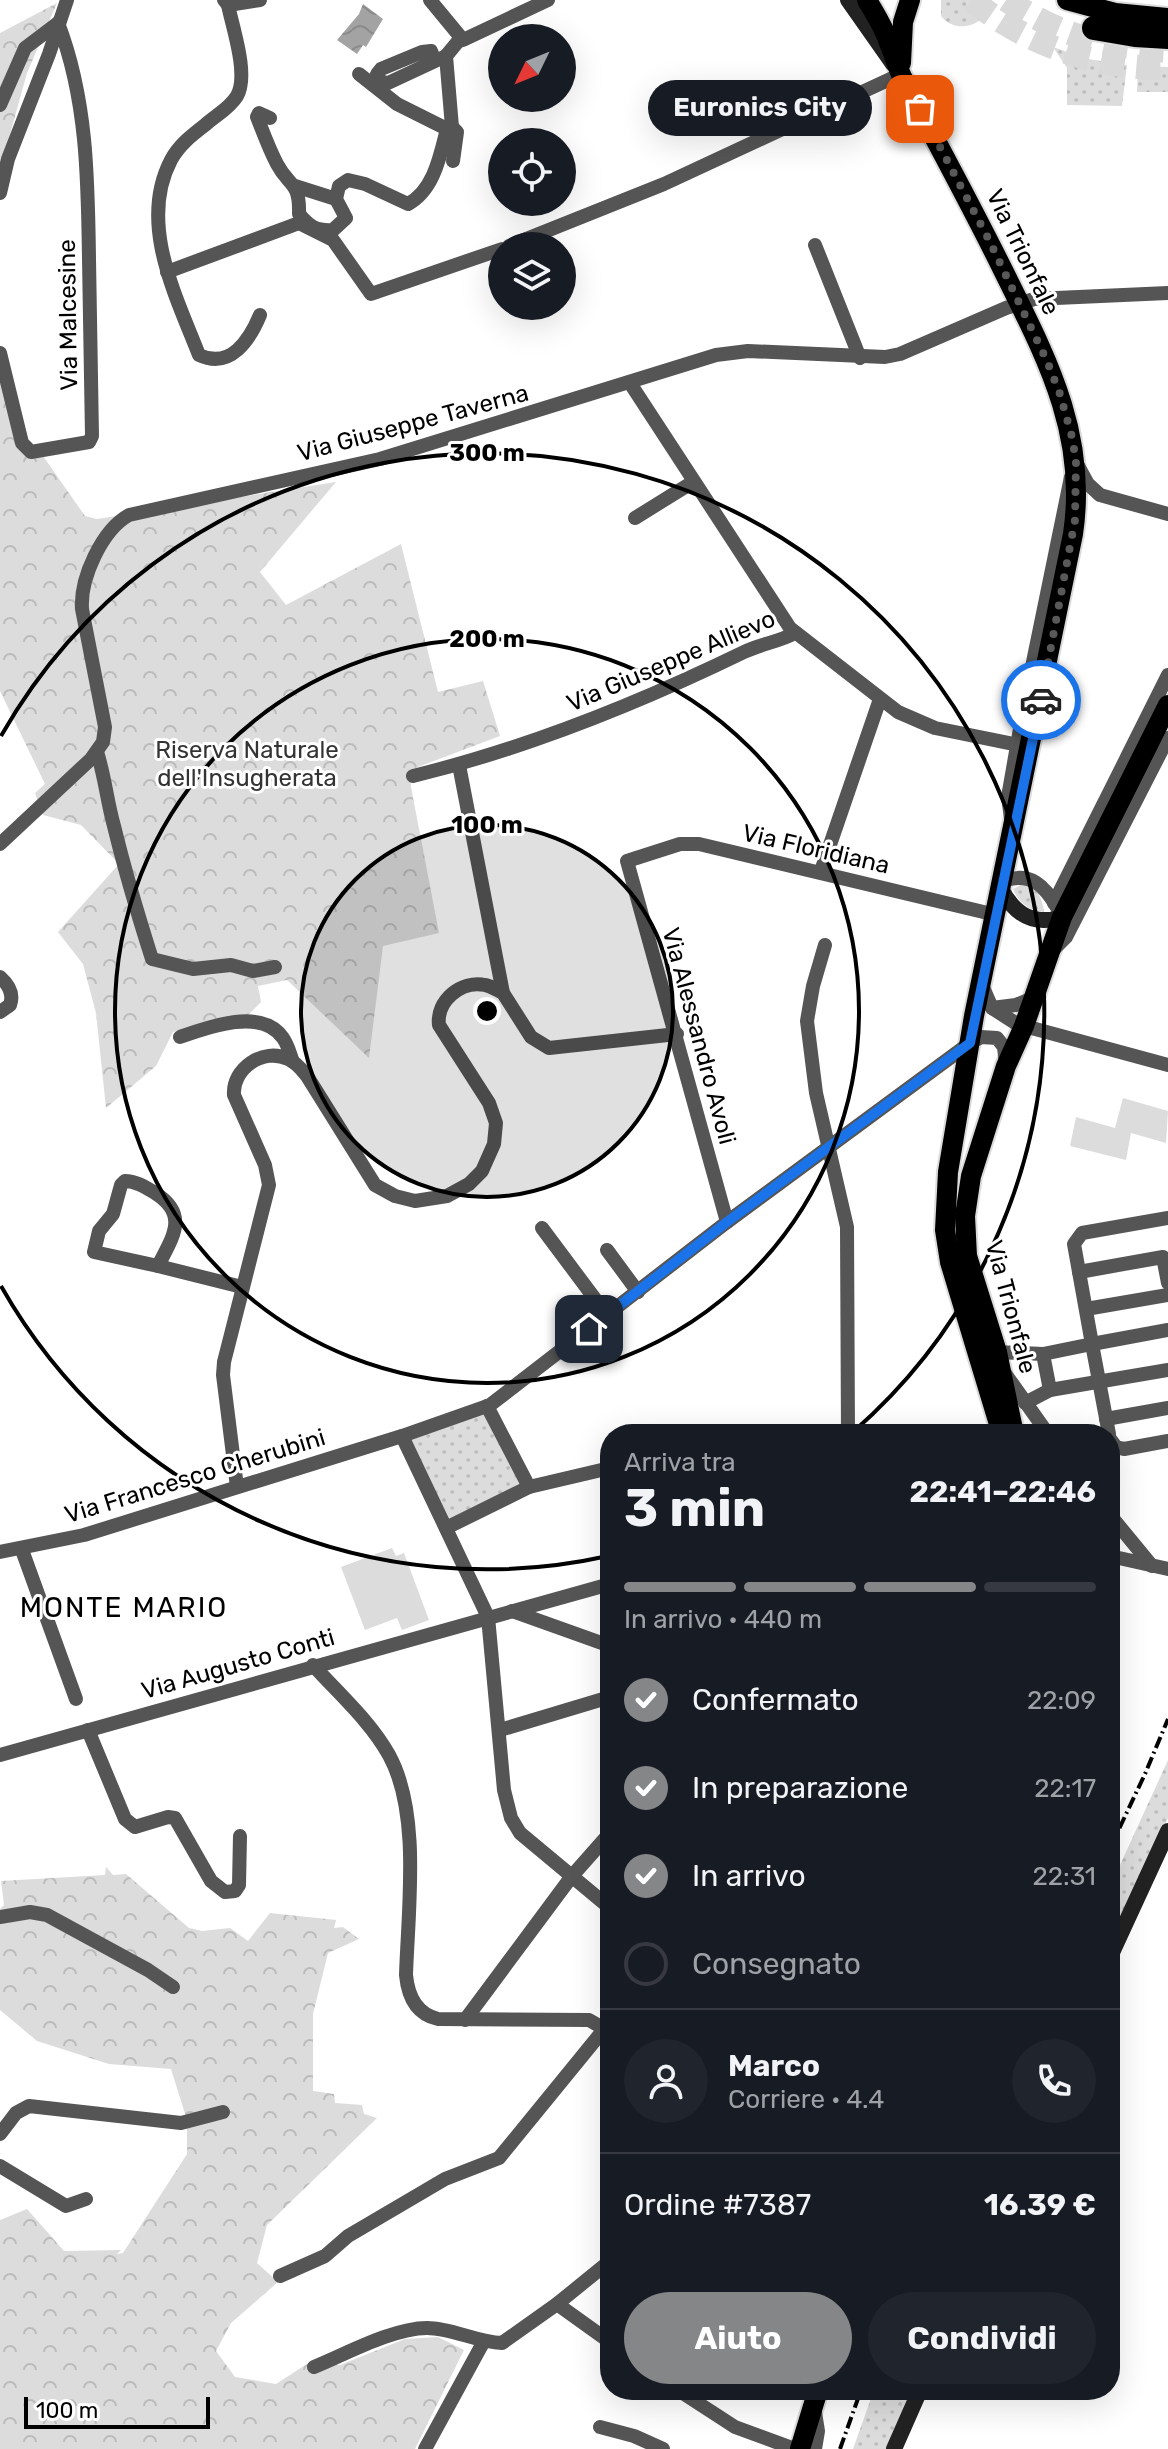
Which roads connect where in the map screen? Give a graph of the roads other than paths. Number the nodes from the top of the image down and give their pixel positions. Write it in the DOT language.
graph roads {
  1 [pos="67,0"];
  2 [pos="260,0"];
  3 [pos="430,0"];
  4 [pos="548,0"];
  5 [pos="848,0"];
  6 [pos="867,0"];
  7 [pos="910,0"];
  8 [pos="1067,0"];
  9 [pos="226,3"];
  10 [pos="1168,18"];
  11 [pos="58,23"];
  12 [pos="1094,28"];
  13 [pos="1168,37"];
  14 [pos="460,39"];
  15 [pos="359,74"];
  16 [pos="901,74"];
  17 [pos="0,105"];
  18 [pos="270,118"];
  19 [pos="450,128"];
  20 [pos="453,161"];
  21 [pos="295,186"];
  22 [pos="0,193"];
  23 [pos="336,199"];
  24 [pos="544,232"];
  25 [pos="815,245"];
  26 [pos="488,254"];
  27 [pos="167,272"];
  28 [pos="1168,293"];
  29 [pos="1019,303"];
  30 [pos="260,315"];
  31 [pos="0,353"];
  32 [pos="860,358"];
  33 [pos="630,383"];
  34 [pos="1076,461"];
  35 [pos="693,482"];
  36 [pos="1168,514"];
  37 [pos="635,518"];
  38 [pos="795,633"];
  39 [pos="1168,675"];
  40 [pos="880,699"];
  41 [pos="1168,705"];
  42 [pos="1168,738"];
  43 [pos="1018,745"];
  44 [pos="97,752"];
  45 [pos="459,765"];
  46 [pos="413,776"];
  47 [pos="1013,831"];
  48 [pos="0,844"];
  49 [pos="627,861"];
  50 [pos="821,871"];
  51 [pos="1002,885"];
  52 [pos="1058,910"];
  53 [pos="996,915"];
  54 [pos="825,945"];
  55 [pos="1049,953"];
  56 [pos="275,967"];
  57 [pos="0,977"];
  58 [pos="981,980"];
  59 [pos="503,993"];
  60 [pos="1033,998"];
  61 [pos="992,1008"];
  62 [pos="0,1012"];
  63 [pos="1024,1026"];
  64 [pos="677,1034"];
  65 [pos="180,1037"];
  66 [pos="970,1043"];
  67 [pos="293,1062"];
  68 [pos="1168,1065"];
  69 [pos="1006,1066"];
  70 [pos="829,1148"];
  71 [pos="1168,1218"];
  72 [pos="727,1222"];
  73 [pos="542,1228"];
  74 [pos="607,1250"];
  75 [pos="1166,1256"];
  76 [pos="158,1266"];
  77 [pos="1079,1272"];
  78 [pos="1168,1283"];
  79 [pos="242,1287"];
  80 [pos="638,1292"];
  81 [pos="1168,1295"];
  82 [pos="1086,1309"];
  83 [pos="607,1315"];
  84 [pos="1168,1330"];
  85 [pos="1092,1344"];
  86 [pos="1043,1354"];
  87 [pos="999,1360"];
  88 [pos="1168,1370"];
  89 [pos="1099,1384"];
  90 [pos="1050,1390"];
  91 [pos="1025,1403"];
  92 [pos="487,1406"];
  93 [pos="1168,1408"];
  94 [pos="848,1424"];
  95 [pos="999,1424"];
  96 [pos="1012,1424"];
  97 [pos="1041,1424"];
  98 [pos="1107,1424"];
  99 [pos="1120,1426"];
  100 [pos="402,1436"];
  101 [pos="1168,1441"];
  102 [pos="1120,1448"];
  103 [pos="600,1470"];
  104 [pos="237,1487"];
  105 [pos="529,1487"];
  106 [pos="446,1528"];
  107 [pos="1120,1528"];
  108 [pos="1127,1537"];
  109 [pos="22,1550"];
  110 [pos="1120,1550"];
  111 [pos="0,1552"];
  112 [pos="1120,1559"];
  113 [pos="1152,1566"];
  114 [pos="1168,1569"];
  115 [pos="600,1587"];
  116 [pos="511,1611"];
  117 [pos="488,1617"];
  118 [pos="600,1642"];
  119 [pos="313,1665"];
  120 [pos="76,1699"];
  121 [pos="600,1700"];
  122 [pos="88,1730"];
  123 [pos="500,1730"];
  124 [pos="0,1755"];
  125 [pos="1168,1831"];
  126 [pos="240,1836"];
  127 [pos="600,1844"];
  128 [pos="572,1876"];
  129 [pos="600,1900"];
  130 [pos="0,1917"];
  131 [pos="1120,1935"];
  132 [pos="173,1987"];
  133 [pos="465,2020"];
  134 [pos="600,2024"];
  135 [pos="600,2037"];
  136 [pos="223,2112"];
  137 [pos="0,2132"];
  138 [pos="0,2166"];
  139 [pos="86,2199"];
  140 [pos="600,2269"];
  141 [pos="280,2276"];
  142 [pos="557,2304"];
  143 [pos="600,2335"];
  144 [pos="484,2341"];
  145 [pos="314,2367"];
  146 [pos="701,2400"];
  147 [pos="815,2400"];
  148 [pos="816,2400"];
  149 [pos="916,2400"];
  150 [pos="600,2427"];
  151 [pos="425,2449"];
  152 [pos="663,2449"];
  153 [pos="797,2449"];
  154 [pos="815,2449"];
  155 [pos="894,2449"];
  1 -- 11 [label="street"];
  2 -- 9 [label="street"];
  3 -- 14 [label="street"];
  4 -- 14 [label="street"];
  5 -- 16 [label="street, Via Trionfale"];
  6 -- 16 [label="main road, Via Trionfale"];
  7 -- 16 [label="main road"];
  8 -- 10 [label="main road"];
  9 -- 27 [label="street"];
  11 -- 17 [label="street"];
  11 -- 22 [label="street"];
  11 -- 31 [label="street, Via Malcesine"];
  12 -- 13 [label="highway"];
  14 -- 19 [label="street"];
  15 -- 19 [label="street"];
  16 -- 24 [label="street"];
  16 -- 29 [label="main road, Via Trionfale"];
  18 -- 21 [label="street"];
  19 -- 20 [label="street"];
  19 -- 23 [label="street"];
  21 -- 23 [label="street"];
  21 -- 23 [label="street"];
  25 -- 32 [label="street"];
  26 -- 27 [label="street"];
  27 -- 30 [label="street"];
  28 -- 29 [label="street, Via Giuseppe Taverna"];
  29 -- 32 [label="street, Via Giuseppe Taverna"];
  29 -- 34 [label="main road, Via Trionfale"];
  32 -- 33 [label="street, Via Giuseppe Taverna"];
  33 -- 35 [label="street"];
  33 -- 44 [label="street, Via Giuseppe Taverna"];
  34 -- 36 [label="street"];
  34 -- 43 [label="street, Via Trionfale"];
  34 -- 47 [label="main road, Via Trionfale"];
  35 -- 37 [label="street"];
  35 -- 38 [label="street"];
  38 -- 40 [label="street, Via Giuseppe Allievo"];
  38 -- 45 [label="street, Via Giuseppe Allievo"];
  39 -- 52 [label="street"];
  40 -- 43 [label="street, Via Giuseppe Allievo"];
  40 -- 50 [label="street"];
  41 -- 52 [label="main road, Via Trionfale"];
  42 -- 55 [label="street"];
  43 -- 47 [label="street, Via Trionfale"];
  44 -- 48 [label="street"];
  44 -- 56 [label="street"];
  45 -- 46 [label="street, Via Giuseppe Allievo"];
  45 -- 59 [label="street"];
  47 -- 51 [label="main road, Via Trionfale"];
  49 -- 50 [label="street, Via Floridiana"];
  49 -- 64 [label="street, Via Alessandro Avoli"];
  50 -- 53 [label="street, Via Floridiana"];
  51 -- 52 [label="street"];
  51 -- 52 [label="street"];
  51 -- 53 [label="main road, Via Trionfale"];
  52 -- 55 [label="main road, Via Trionfale"];
  53 -- 58 [label="main road, Via Trionfale"];
  54 -- 70 [label="street"];
  55 -- 60 [label="main road, Via Trionfale"];
  57 -- 62 [label="street"];
  58 -- 61 [label="street"];
  58 -- 66 [label="main road, Via Trionfale"];
  59 -- 64 [label="street"];
  59 -- 67 [label="street"];
  60 -- 61 [label="street"];
  60 -- 63 [label="main road, Via Trionfale"];
  61 -- 63 [label="street"];
  63 -- 68 [label="street"];
  63 -- 69 [label="main road, Via Trionfale"];
  64 -- 72 [label="street, Via Alessandro Avoli"];
  65 -- 67 [label="street"];
  66 -- 69 [label="street"];
  66 -- 70 [label="street, Via Francesco Cherubini"];
  66 -- 95 [label="main road, Via Trionfale"];
  67 -- 79 [label="street"];
  69 -- 87 [label="main road, Via Trionfale"];
  70 -- 72 [label="street, Via Francesco Cherubini"];
  70 -- 94 [label="street"];
  71 -- 77 [label="street"];
  72 -- 80 [label="street, Via Francesco Cherubini"];
  73 -- 83 [label="street"];
  74 -- 80 [label="street"];
  75 -- 77 [label="street"];
  75 -- 78 [label="street"];
  76 -- 76 [label="street"];
  76 -- 79 [label="street"];
  77 -- 82 [label="street"];
  79 -- 104 [label="street"];
  80 -- 83 [label="street, Via Francesco Cherubini"];
  81 -- 82 [label="street"];
  82 -- 85 [label="street"];
  83 -- 92 [label="street, Via Francesco Cherubini"];
  84 -- 85 [label="street"];
  85 -- 86 [label="street"];
  85 -- 89 [label="street"];
  86 -- 87 [label="street"];
  86 -- 90 [label="street"];
  87 -- 91 [label="street"];
  87 -- 96 [label="main road, Via Trionfale"];
  88 -- 89 [label="street"];
  89 -- 90 [label="street"];
  89 -- 98 [label="street"];
  90 -- 91 [label="street"];
  91 -- 97 [label="street"];
  92 -- 100 [label="street, Via Francesco Cherubini"];
  92 -- 105 [label="street"];
  93 -- 99 [label="street"];
  100 -- 104 [label="street, Via Francesco Cherubini"];
  100 -- 106 [label="street"];
  101 -- 102 [label="street"];
  103 -- 105 [label="street"];
  104 -- 109 [label="street, Via Francesco Cherubini"];
  105 -- 106 [label="street"];
  106 -- 117 [label="street"];
  107 -- 108 [label="street"];
  108 -- 110 [label="street"];
  108 -- 113 [label="street"];
  109 -- 111 [label="street, Via Francesco Cherubini"];
  109 -- 120 [label="street"];
  112 -- 113 [label="street"];
  113 -- 114 [label="street"];
  115 -- 116 [label="street, Via Augusto Conti"];
  116 -- 117 [label="street, Via Augusto Conti"];
  116 -- 118 [label="street"];
  117 -- 119 [label="street, Via Augusto Conti"];
  117 -- 123 [label="street"];
  119 -- 122 [label="street, Via Augusto Conti"];
  119 -- 133 [label="street"];
  121 -- 123 [label="street"];
  122 -- 124 [label="street, Via Augusto Conti"];
  122 -- 126 [label="street"];
  123 -- 128 [label="street"];
  125 -- 131 [label="street"];
  127 -- 128 [label="street"];
  128 -- 129 [label="street"];
  128 -- 133 [label="street"];
  130 -- 132 [label="street"];
  133 -- 134 [label="street"];
  135 -- 141 [label="street"];
  136 -- 137 [label="street"];
  138 -- 139 [label="street"];
  140 -- 142 [label="street"];
  142 -- 143 [label="street"];
  142 -- 144 [label="street"];
  144 -- 145 [label="street"];
  144 -- 151 [label="street"];
  146 -- 153 [label="street"];
  147 -- 153 [label="main road"];
  148 -- 154 [label="street"];
  149 -- 155 [label="street"];
  150 -- 152 [label="street"];
}
